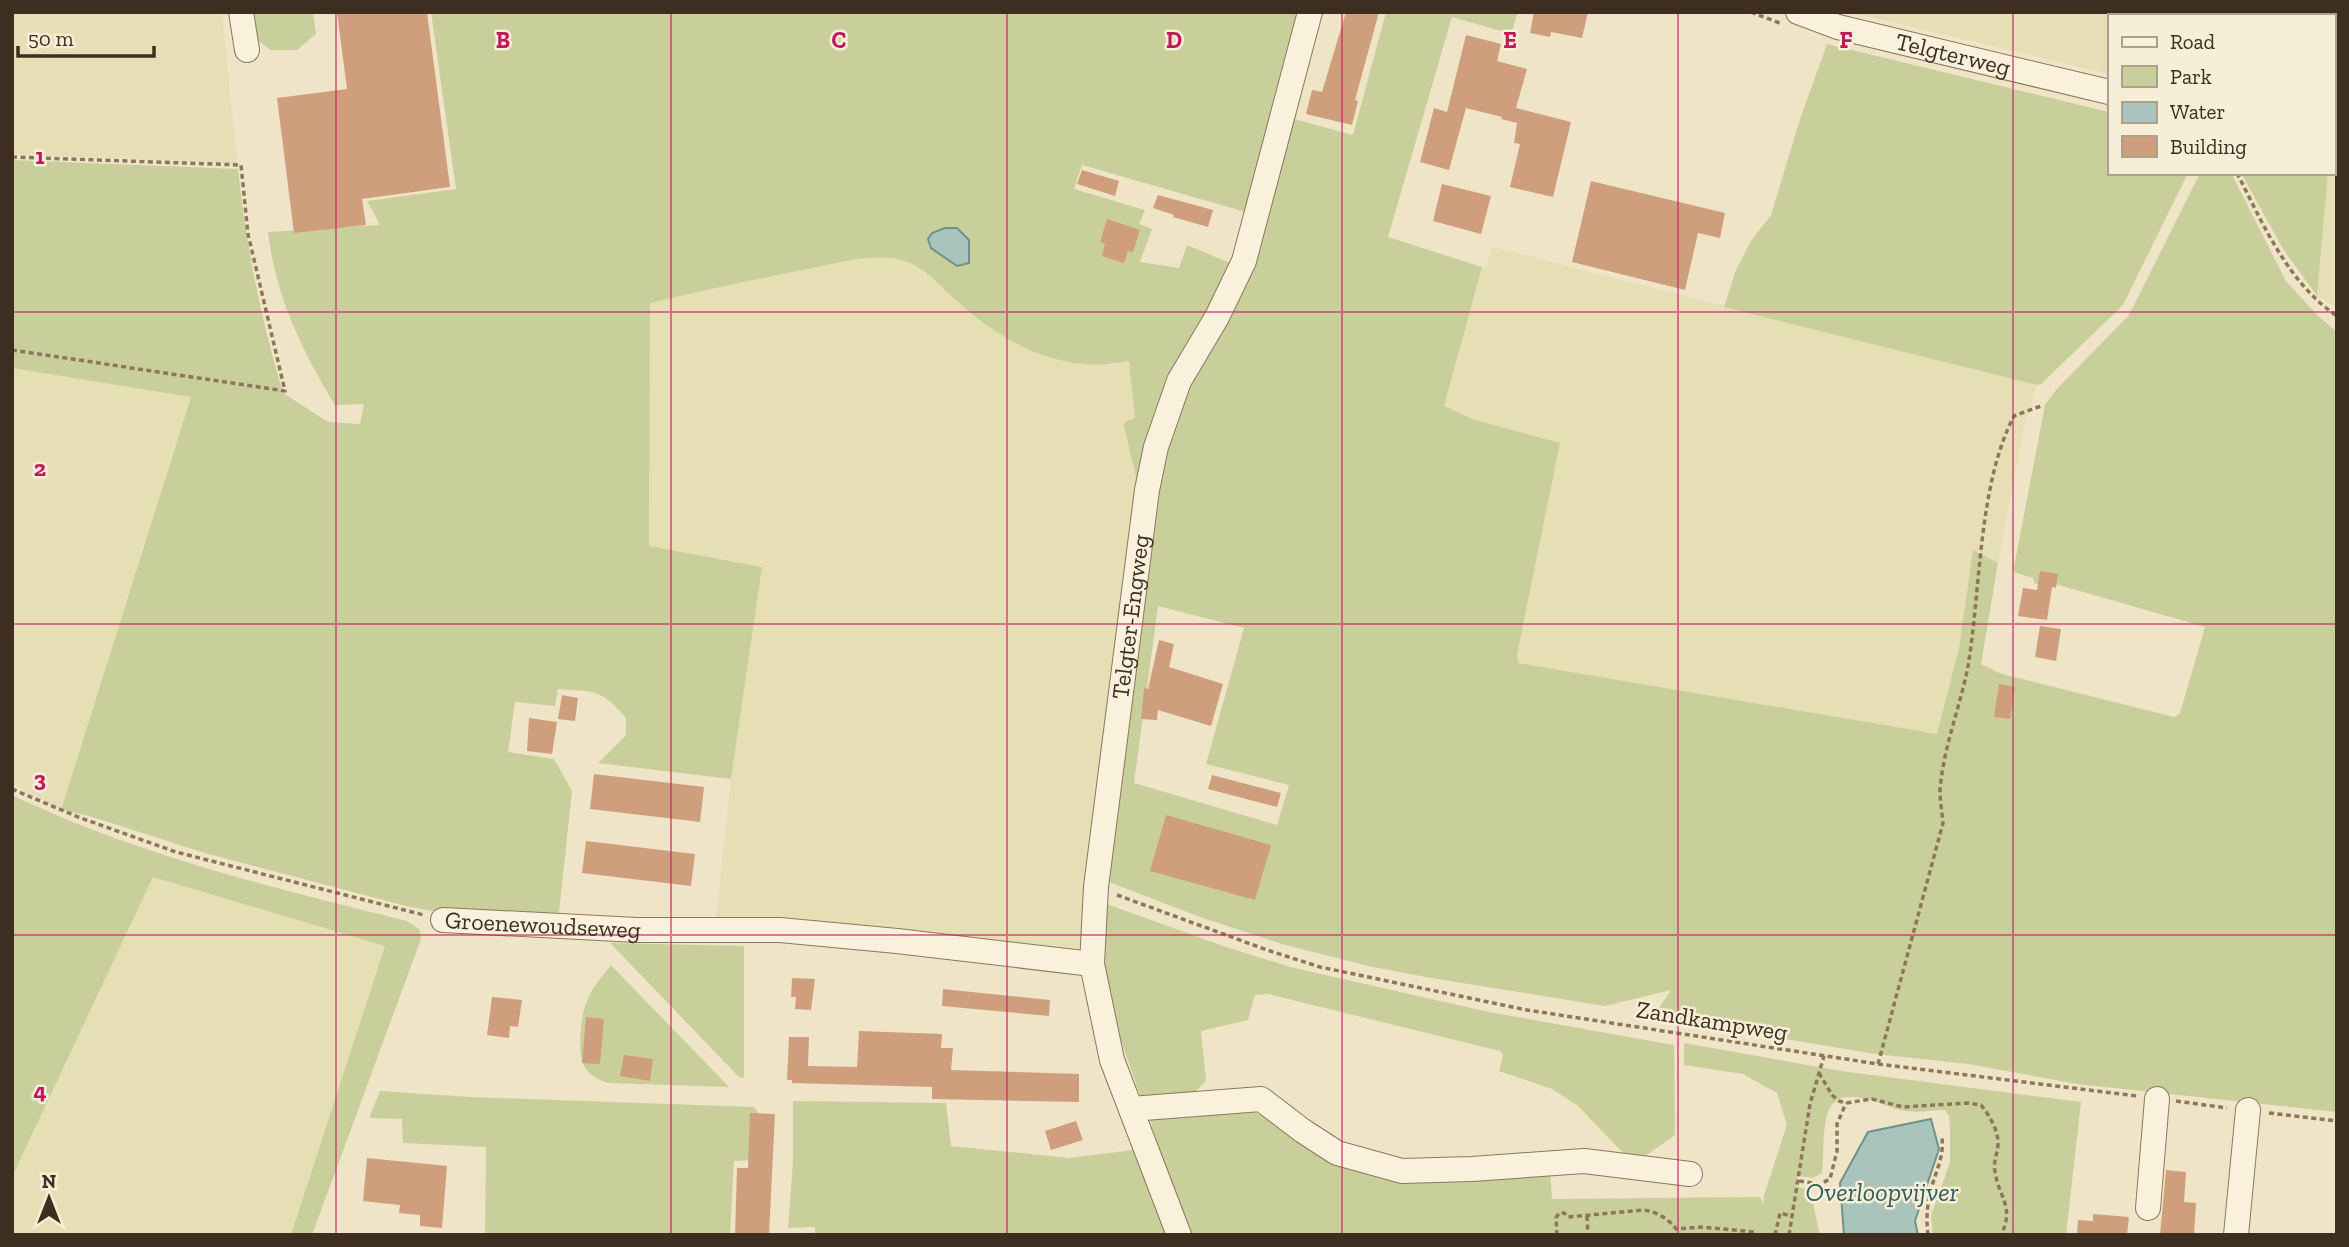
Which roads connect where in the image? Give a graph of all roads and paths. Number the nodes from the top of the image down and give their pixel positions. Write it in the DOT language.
graph roads {
  1 [pos="241,12"];
  2 [pos="1310,12"];
  3 [pos="1798,12"];
  4 [pos="247,50"];
  5 [pos="2108,92"];
  6 [pos="12,157"];
  7 [pos="2238,175"];
  8 [pos="2337,316"];
  9 [pos="12,350"];
  10 [pos="2041,405"];
  11 [pos="12,789"];
  12 [pos="1096,887"];
  13 [pos="443,920"];
  14 [pos="1092,964"];
  15 [pos="1824,1056"];
  16 [pos="1878,1064"];
  17 [pos="1819,1073"];
  18 [pos="2157,1099"];
  19 [pos="1846,1103"];
  20 [pos="1131,1109"];
  21 [pos="2248,1110"];
  22 [pos="2337,1121"];
  23 [pos="1942,1138"];
  24 [pos="1690,1174"];
  25 [pos="1799,1181"];
  26 [pos="2148,1208"];
  27 [pos="1587,1216"];
  28 [pos="1791,1216"];
  29 [pos="1676,1229"];
  30 [pos="1756,1234"];
  31 [pos="1179,1235"];
  32 [pos="1557,1235"];
  33 [pos="1588,1235"];
  34 [pos="1673,1235"];
  35 [pos="1775,1235"];
  36 [pos="1789,1235"];
  37 [pos="1928,1235"];
  38 [pos="2001,1235"];
  39 [pos="2236,1235"];
  1 -- 4 [label="street"];
  2 -- 12 [label="street, Telgter-Engweg"];
  3 -- 5 [label="street, Telgterweg"];
  6 -- 9 [label="path"];
  7 -- 8 [label="path"];
  10 -- 16 [label="path"];
  11 -- 13 [label="path, Groenewoudseweg"];
  12 -- 14 [label="street, Telgter-Engweg"];
  12 -- 15 [label="path, Zandkampweg"];
  13 -- 14 [label="street, Groenewoudseweg"];
  14 -- 20 [label="street, Telgter-Engweg"];
  15 -- 16 [label="path, Zandkampweg"];
  15 -- 17 [label="path"];
  16 -- 18 [label="path, Zandkampweg"];
  17 -- 19 [label="path"];
  17 -- 25 [label="path"];
  18 -- 21 [label="path, Zandkampweg"];
  18 -- 26 [label="street"];
  19 -- 25 [label="path"];
  19 -- 38 [label="path"];
  20 -- 24 [label="street"];
  20 -- 31 [label="street, Telgter-Engweg"];
  21 -- 22 [label="path, Zandkampweg"];
  21 -- 39 [label="street"];
  23 -- 37 [label="path"];
  25 -- 28 [label="path"];
  27 -- 29 [label="path"];
  27 -- 32 [label="path"];
  27 -- 33 [label="path"];
  28 -- 35 [label="path"];
  28 -- 36 [label="path"];
  29 -- 30 [label="path"];
  29 -- 34 [label="path"];
}
